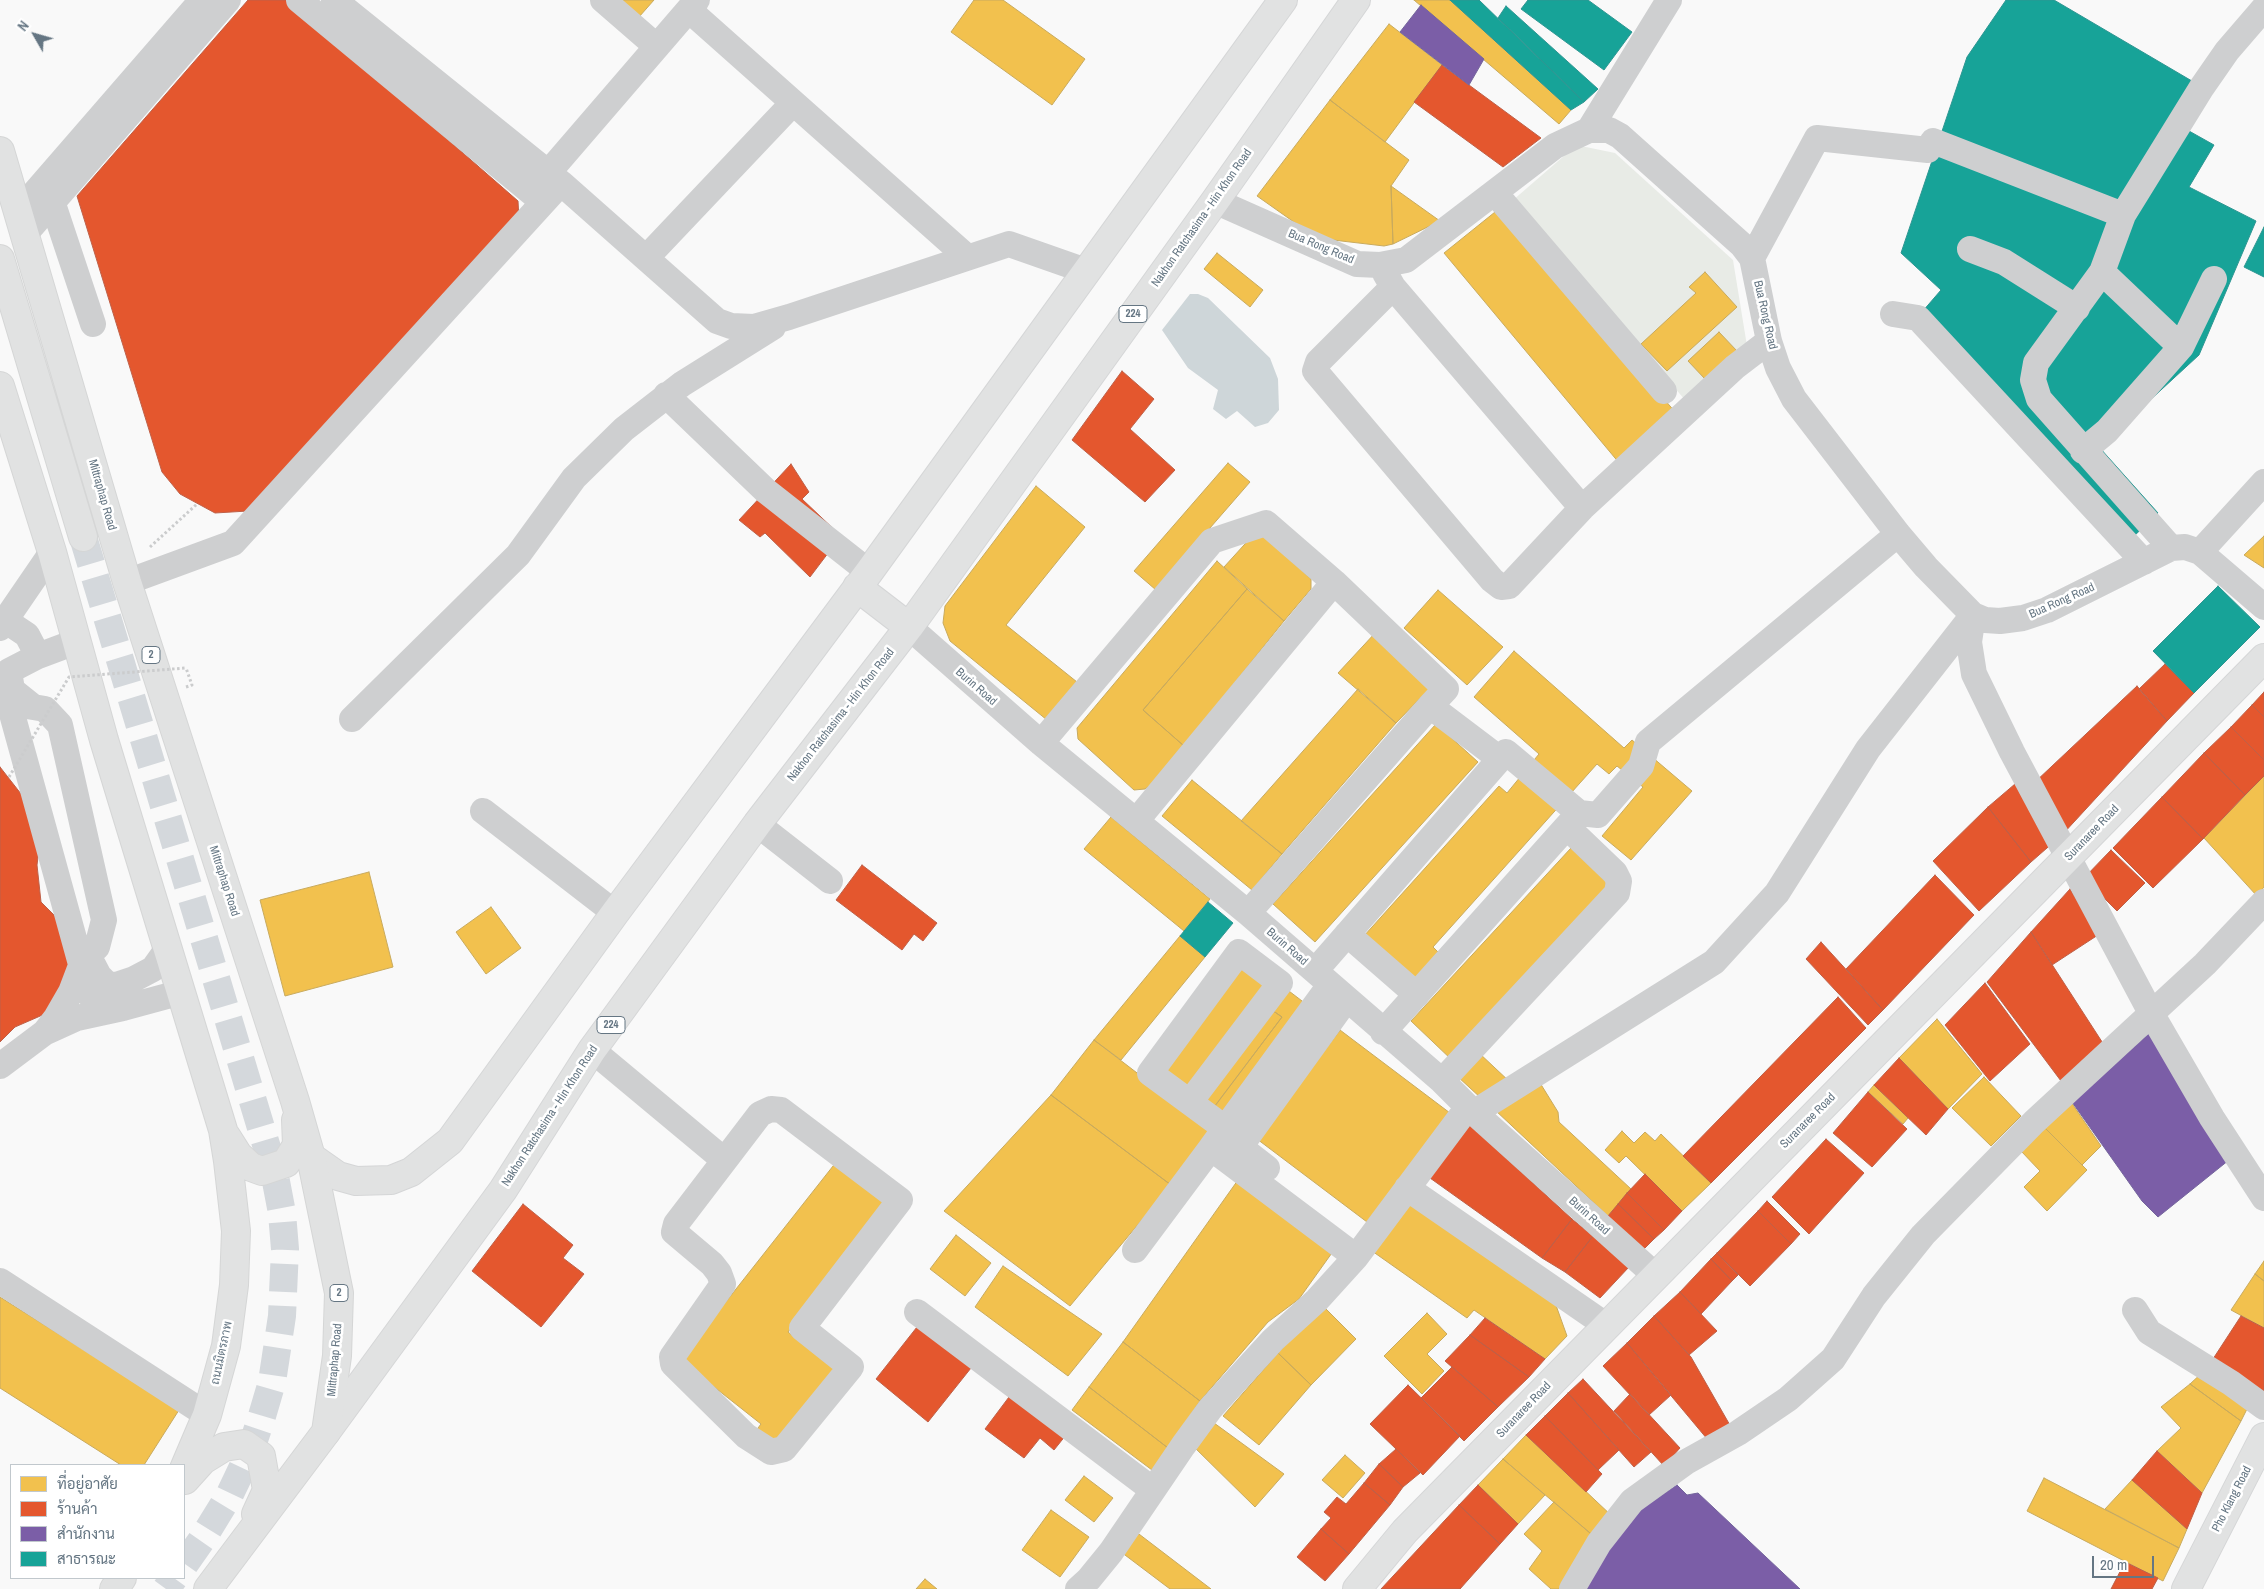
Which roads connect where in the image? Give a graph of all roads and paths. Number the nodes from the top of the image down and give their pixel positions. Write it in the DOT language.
graph roads {
  1 [pos="202,0"];
  2 [pos="228,0"];
  3 [pos="299,0"];
  4 [pos="334,0"];
  5 [pos="603,0"];
  6 [pos="1283,0"];
  7 [pos="1356,0"];
  8 [pos="1670,0"];
  9 [pos="693,5"];
  10 [pos="2264,8"];
  11 [pos="656,46"];
  12 [pos="793,103"];
  13 [pos="1589,130"];
  14 [pos="0,151"];
  15 [pos="554,178"];
  16 [pos="1495,193"];
  17 [pos="1215,201"];
  18 [pos="543,202"];
  19 [pos="53,204"];
  20 [pos="2123,214"];
  21 [pos="22,223"];
  22 [pos="1970,249"];
  23 [pos="647,257"];
  24 [pos="967,257"];
  25 [pos="1752,258"];
  26 [pos="0,259"];
  27 [pos="1086,271"];
  28 [pos="2102,272"];
  29 [pos="1387,276"];
  30 [pos="2214,279"];
  31 [pos="2077,308"];
  32 [pos="1893,314"];
  33 [pos="789,317"];
  34 [pos="93,324"];
  35 [pos="1769,341"];
  36 [pos="2181,347"];
  37 [pos="0,386"];
  38 [pos="1664,392"];
  39 [pos="666,395"];
  40 [pos="2083,451"];
  41 [pos="2264,482"];
  42 [pos="1582,508"];
  43 [pos="1898,534"];
  44 [pos="83,537"];
  45 [pos="2171,548"];
  46 [pos="52,552"];
  47 [pos="2200,552"];
  48 [pos="2144,562"];
  49 [pos="863,579"];
  50 [pos="128,582"];
  51 [pos="1334,582"];
  52 [pos="2264,607"];
  53 [pos="1973,616"];
  54 [pos="3,625"];
  55 [pos="909,627"];
  56 [pos="78,641"];
  57 [pos="38,656"];
  58 [pos="2264,658"];
  59 [pos="4,674"];
  60 [pos="192,685"];
  61 [pos="14,703"];
  62 [pos="1430,706"];
  63 [pos="352,719"];
  64 [pos="1041,743"];
  65 [pos="1500,759"];
  66 [pos="9,777"];
  67 [pos="483,812"];
  68 [pos="1137,820"];
  69 [pos="1573,820"];
  70 [pos="757,824"];
  71 [pos="2068,858"];
  72 [pos="830,880"];
  73 [pos="2264,902"];
  74 [pos="615,913"];
  75 [pos="1248,913"];
  76 [pos="1347,934"];
  77 [pos="168,948"];
  78 [pos="85,959"];
  79 [pos="1330,985"];
  80 [pos="182,992"];
  81 [pos="1417,995"];
  82 [pos="123,1008"];
  83 [pos="2151,1013"];
  84 [pos="1384,1032"];
  85 [pos="44,1033"];
  86 [pos="592,1050"];
  87 [pos="0,1066"];
  88 [pos="1442,1081"];
  89 [pos="295,1101"];
  90 [pos="1190,1102"];
  91 [pos="1472,1110"];
  92 [pos="223,1130"];
  93 [pos="1218,1139"];
  94 [pos="311,1157"];
  95 [pos="724,1160"];
  96 [pos="1407,1188"];
  97 [pos="2264,1198"];
  98 [pos="1135,1250"];
  99 [pos="1361,1250"];
  100 [pos="1656,1276"];
  101 [pos="0,1281"];
  102 [pos="2135,1310"];
  103 [pos="917,1312"];
  104 [pos="1607,1326"];
  105 [pos="2264,1406"];
  106 [pos="207,1415"];
  107 [pos="326,1432"];
  108 [pos="2264,1437"];
  109 [pos="185,1467"];
  110 [pos="185,1481"];
  111 [pos="1153,1490"];
  112 [pos="240,1548"];
  113 [pos="208,1589"];
  114 [pos="1078,1589"];
  115 [pos="1357,1589"];
  116 [pos="1572,1589"];
  117 [pos="2186,1589"];
  1 -- 21 [label="street"];
  2 -- 19 [label="street"];
  3 -- 18 [label="street"];
  4 -- 15 [label="street"];
  5 -- 11 [label="street"];
  6 -- 27 [label="main road"];
  7 -- 17 [label="main road, Nakhon Ratchasima - Hin Khon Road / 224"];
  8 -- 13 [label="street"];
  9 -- 11 [label="street"];
  9 -- 12 [label="street"];
  10 -- 20 [label="street"];
  11 -- 15 [label="street"];
  12 -- 23 [label="street"];
  12 -- 24 [label="street"];
  13 -- 16 [label="street, Bua Rong Road"];
  13 -- 25 [label="street, Bua Rong Road"];
  14 -- 21 [label="main road, Mittraphap Road / 2"];
  15 -- 18 [label="street"];
  15 -- 23 [label="street"];
  16 -- 29 [label="street, Bua Rong Road"];
  16 -- 38 [label="street"];
  17 -- 29 [label="street, Bua Rong Road"];
  17 -- 55 [label="main road, Nakhon Ratchasima - Hin Khon Road / 224"];
  18 -- 50 [label="street"];
  19 -- 21 [label="street"];
  19 -- 34 [label="street"];
  20 -- 25 [label="street"];
  20 -- 28 [label="street"];
  21 -- 50 [label="main road, Mittraphap Road / 2"];
  22 -- 31 [label="street"];
  23 -- 33 [label="street"];
  24 -- 27 [label="street"];
  24 -- 33 [label="street"];
  25 -- 35 [label="street, Bua Rong Road"];
  26 -- 44 [label="main road"];
  27 -- 49 [label="main road"];
  28 -- 31 [label="street"];
  28 -- 36 [label="street"];
  29 -- 42 [label="street"];
  29 -- 42 [label="street"];
  30 -- 36 [label="street"];
  31 -- 40 [label="street"];
  32 -- 48 [label="street"];
  33 -- 39 [label="street"];
  35 -- 42 [label="street"];
  35 -- 43 [label="street, Bua Rong Road"];
  36 -- 40 [label="street"];
  37 -- 46 [label="main road"];
  39 -- 49 [label="street"];
  39 -- 63 [label="street"];
  40 -- 45 [label="street"];
  41 -- 47 [label="street"];
  43 -- 53 [label="street, Bua Rong Road"];
  43 -- 69 [label="street"];
  45 -- 47 [label="street"];
  45 -- 48 [label="street, Bua Rong Road"];
  46 -- 54 [label="street"];
  46 -- 56 [label="main road"];
  47 -- 52 [label="street"];
  48 -- 53 [label="street, Bua Rong Road"];
  49 -- 55 [label="main road"];
  49 -- 74 [label="main road"];
  50 -- 89 [label="main road, Mittraphap Road / 2"];
  51 -- 62 [label="street"];
  51 -- 64 [label="street"];
  51 -- 68 [label="street"];
  53 -- 71 [label="street"];
  53 -- 91 [label="street"];
  54 -- 57 [label="street"];
  55 -- 64 [label="street, Burin Road"];
  55 -- 70 [label="main road, Nakhon Ratchasima - Hin Khon Road / 224"];
  56 -- 57 [label="street"];
  56 -- 77 [label="main road"];
  57 -- 59 [label="street"];
  58 -- 71 [label="main road, Suranaree Road"];
  59 -- 61 [label="street"];
  60 -- 66 [label="path, bridge"];
  61 -- 78 [label="street"];
  61 -- 78 [label="street"];
  62 -- 65 [label="street"];
  62 -- 75 [label="street"];
  64 -- 68 [label="street, Burin Road"];
  65 -- 69 [label="street"];
  65 -- 76 [label="street"];
  67 -- 74 [label="street"];
  68 -- 75 [label="street, Burin Road"];
  69 -- 81 [label="street"];
  69 -- 88 [label="street"];
  70 -- 72 [label="street"];
  70 -- 86 [label="main road, Nakhon Ratchasima - Hin Khon Road / 224"];
  71 -- 83 [label="street"];
  71 -- 100 [label="main road, Suranaree Road"];
  73 -- 83 [label="street"];
  74 -- 94 [label="main road"];
  75 -- 79 [label="street, Burin Road"];
  76 -- 79 [label="street"];
  76 -- 81 [label="street"];
  77 -- 78 [label="street"];
  77 -- 80 [label="main road"];
  78 -- 82 [label="street"];
  78 -- 85 [label="street"];
  79 -- 84 [label="street, Burin Road"];
  79 -- 93 [label="street"];
  79 -- 99 [label="street"];
  80 -- 82 [label="street"];
  80 -- 92 [label="main road"];
  81 -- 84 [label="street"];
  82 -- 85 [label="street"];
  83 -- 97 [label="street"];
  83 -- 116 [label="street"];
  84 -- 88 [label="street, Burin Road"];
  85 -- 87 [label="street"];
  86 -- 95 [label="street"];
  86 -- 107 [label="main road, Nakhon Ratchasima - Hin Khon Road / 224"];
  88 -- 91 [label="street, Burin Road"];
  89 -- 92 [label="main road"];
  89 -- 94 [label="main road, Mittraphap Road / 2"];
  90 -- 90 [label="street"];
  90 -- 93 [label="street"];
  91 -- 96 [label="street"];
  91 -- 100 [label="street, Burin Road"];
  92 -- 106 [label="main road"];
  93 -- 98 [label="street"];
  93 -- 99 [label="street"];
  94 -- 107 [label="main road, Mittraphap Road / 2"];
  95 -- 95 [label="street"];
  96 -- 99 [label="street"];
  96 -- 104 [label="street"];
  99 -- 111 [label="street"];
  100 -- 104 [label="main road, Suranaree Road"];
  101 -- 106 [label="street"];
  102 -- 105 [label="street"];
  103 -- 111 [label="street"];
  104 -- 115 [label="main road, Suranaree Road"];
  106 -- 109 [label="main road"];
  107 -- 112 [label="main road, Mittraphap Road / 2"];
  108 -- 117 [label="main road, Pho Klang Road"];
  110 -- 112 [label="main road"];
  111 -- 114 [label="street"];
  112 -- 113 [label="main road, Mittraphap Road / 2"];
}
